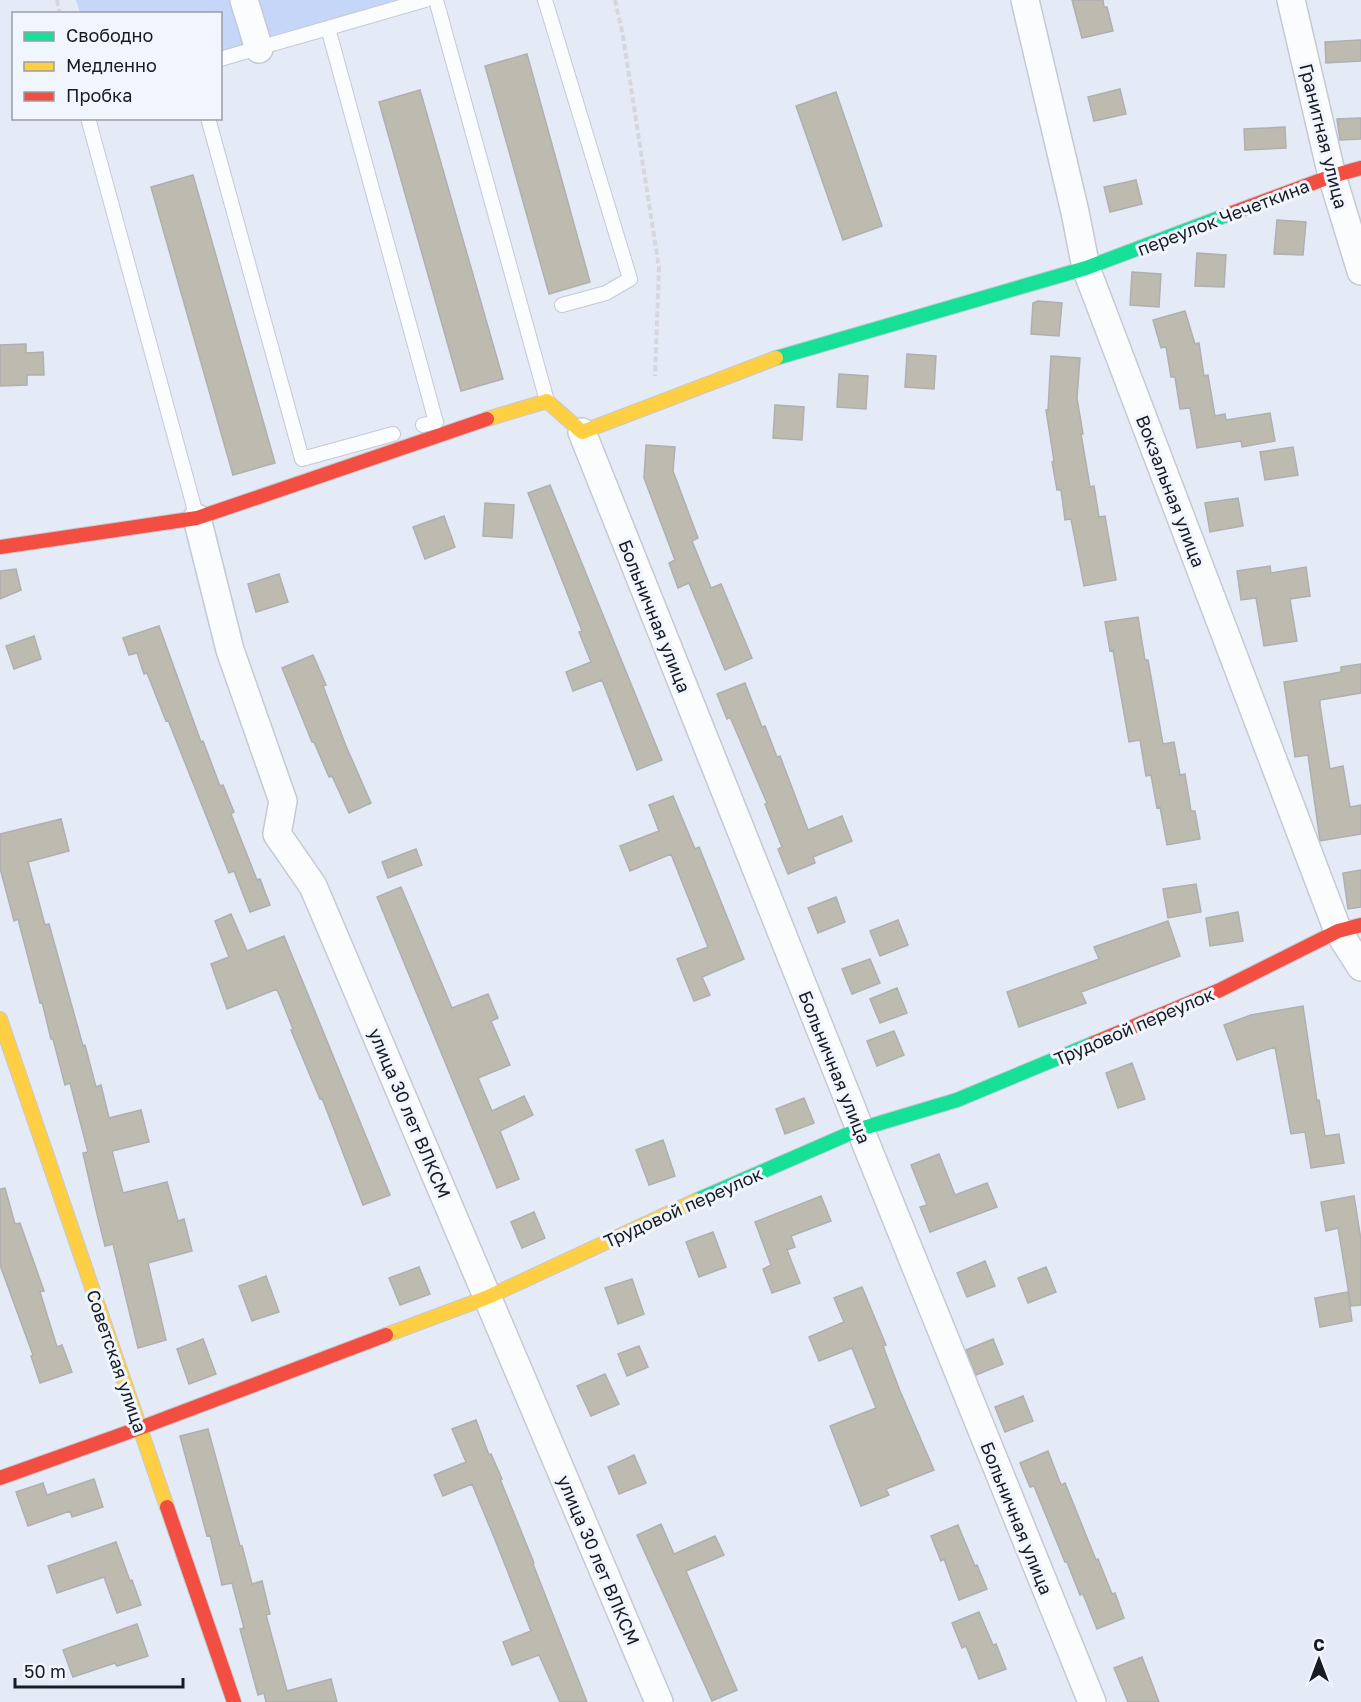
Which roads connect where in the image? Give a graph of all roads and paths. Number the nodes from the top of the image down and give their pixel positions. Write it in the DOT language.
graph roads {
  1 [pos="244,0"];
  2 [pos="425,0"];
  3 [pos="436,0"];
  4 [pos="545,0"];
  5 [pos="615,0"];
  6 [pos="1025,0"];
  7 [pos="1291,0"];
  8 [pos="328,28"];
  9 [pos="259,49"];
  10 [pos="222,58"];
  11 [pos="89,120"];
  12 [pos="209,120"];
  13 [pos="1361,168"];
  14 [pos="1332,176"];
  15 [pos="1086,268"];
  16 [pos="1361,271"];
  17 [pos="562,305"];
  18 [pos="547,401"];
  19 [pos="653,404"];
  20 [pos="582,432"];
  21 [pos="197,518"];
  22 [pos="0,547"];
  23 [pos="1350,928"];
  24 [pos="1361,967"];
  25 [pos="0,1019"];
  26 [pos="860,1129"];
  27 [pos="488,1297"];
  28 [pos="140,1428"];
  29 [pos="0,1478"];
  30 [pos="234,1702"];
  31 [pos="659,1702"];
  32 [pos="1092,1702"];
  1 -- 9 [label="street"];
  2 -- 8 [label="lane"];
  3 -- 18 [label="lane"];
  4 -- 17 [label="lane"];
  5 -- 19 [label="path"];
  6 -- 15 [label="street, Вокзальная улица"];
  7 -- 14 [label="street, Гранитная улица"];
  8 -- 9 [label="lane"];
  8 -- 12 [label="lane"];
  9 -- 10 [label="lane"];
  11 -- 21 [label="lane"];
  13 -- 14 [label="street, переулок Чечеткина"];
  14 -- 15 [label="street, переулок Чечеткина"];
  14 -- 16 [label="street, Гранитная улица"];
  15 -- 19 [label="street, переулок Чечеткина"];
  15 -- 23 [label="street, Вокзальная улица"];
  18 -- 20 [label="street"];
  18 -- 21 [label="street"];
  19 -- 20 [label="street, переулок Чечеткина"];
  20 -- 26 [label="street, Больничная улица"];
  21 -- 22 [label="street"];
  21 -- 27 [label="street, улица 30 лет ВЛКСМ"];
  23 -- 24 [label="street, Вокзальная улица"];
  23 -- 26 [label="street, Трудовой переулок"];
  25 -- 28 [label="street, Советская улица"];
  26 -- 27 [label="street, Трудовой переулок"];
  26 -- 32 [label="street, Больничная улица"];
  27 -- 28 [label="street, Трудовой переулок"];
  27 -- 31 [label="street, улица 30 лет ВЛКСМ"];
  28 -- 29 [label="street, Трудовой переулок"];
  28 -- 30 [label="street, Советская улица"];
}
